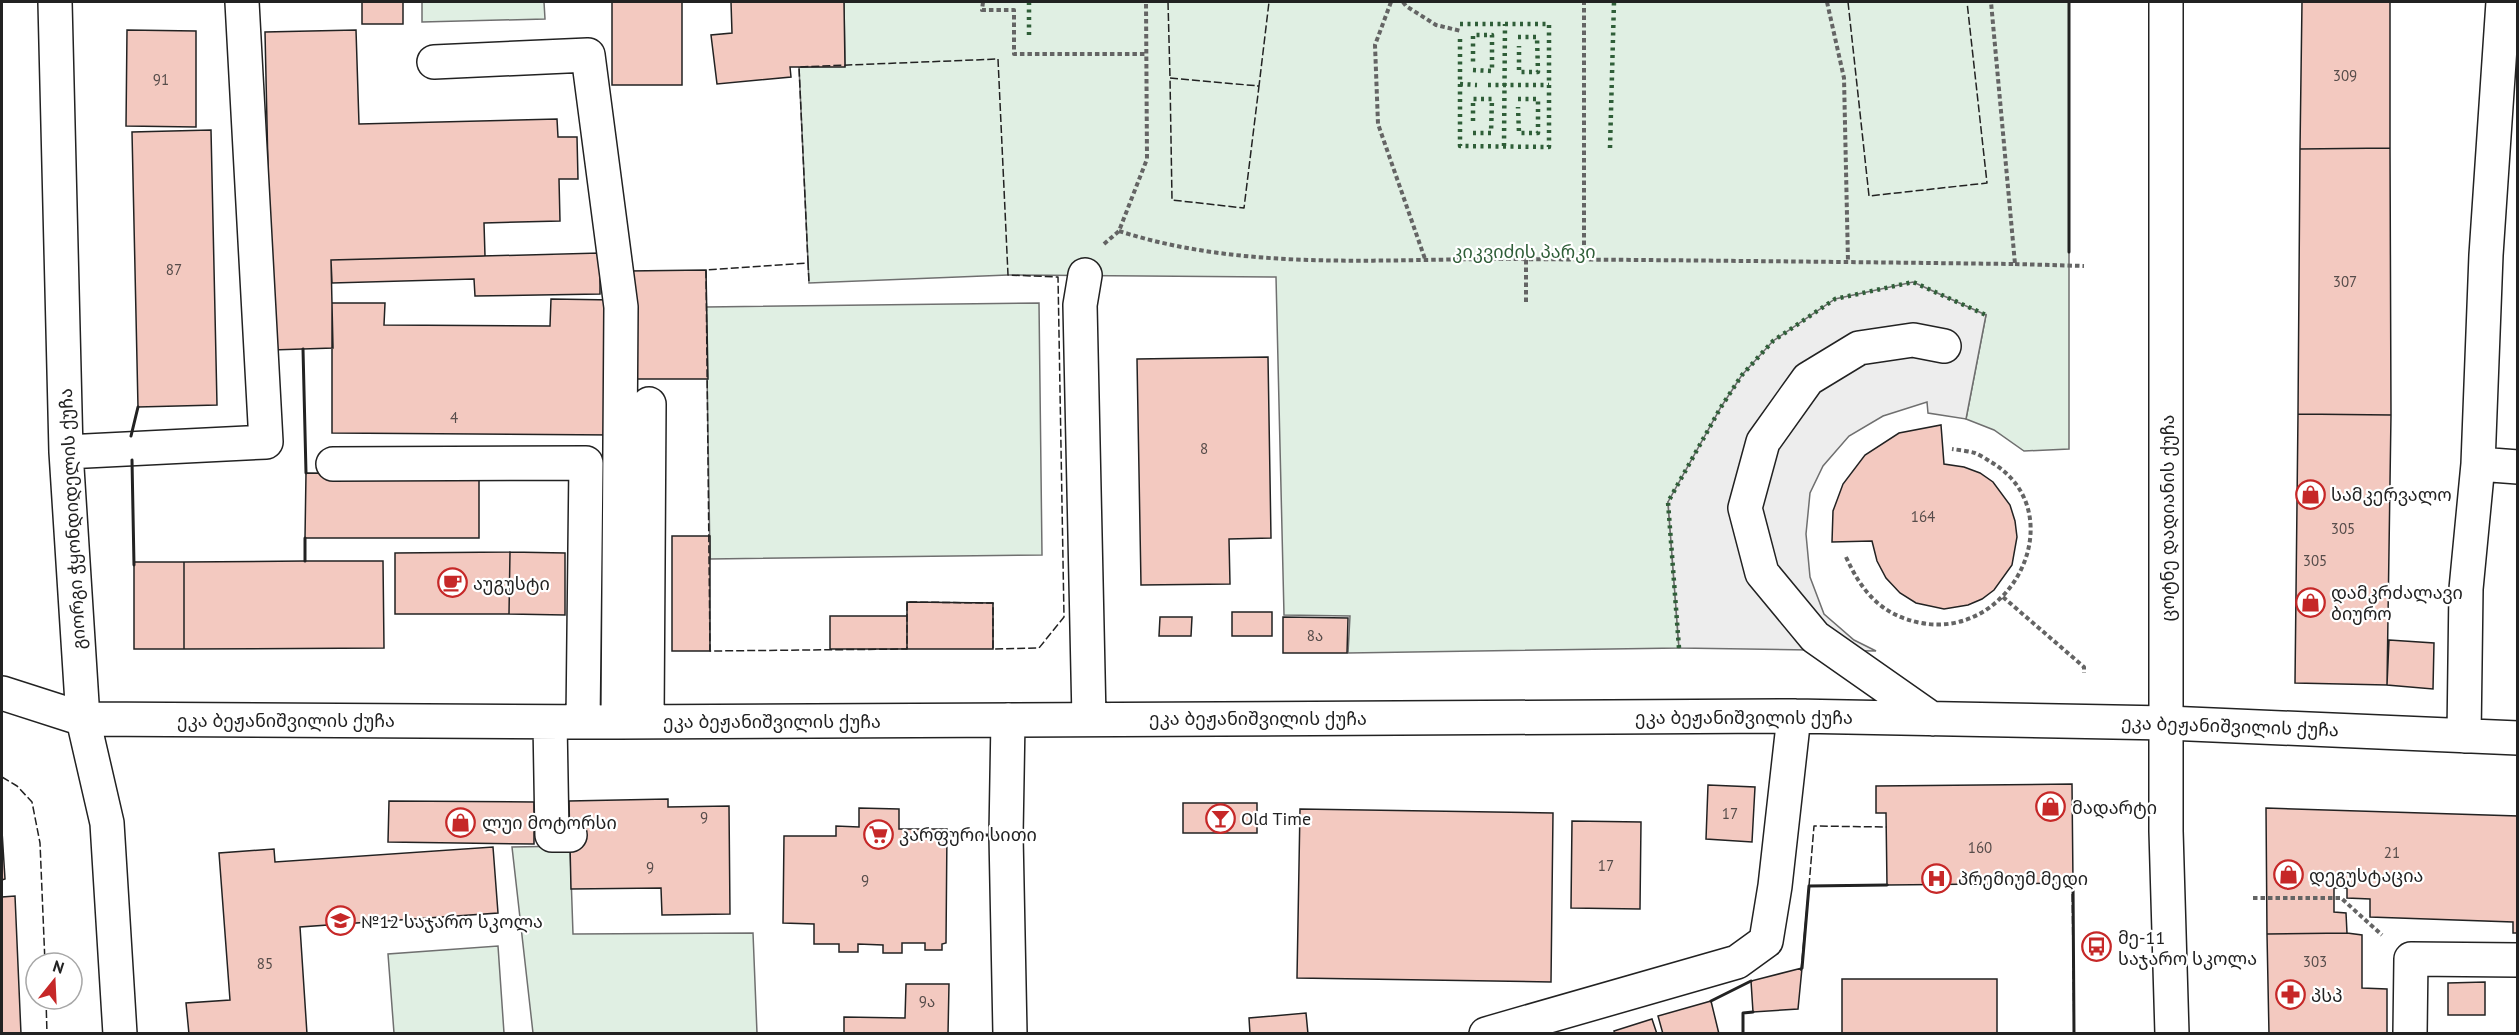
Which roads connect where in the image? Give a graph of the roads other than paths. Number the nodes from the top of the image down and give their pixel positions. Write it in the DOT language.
graph roads {
  1 [pos="56,2"];
  2 [pos="242,2"];
  3 [pos="2166,2"];
  4 [pos="2504,2"];
  5 [pos="434,62"];
  6 [pos="1085,275"];
  7 [pos="1944,346"];
  8 [pos="649,404"];
  9 [pos="66,452"];
  10 [pos="333,464"];
  11 [pos="2478,464"];
  12 [pos="2517,467"];
  13 [pos="2,693"];
  14 [pos="1794,716"];
  15 [pos="83,719"];
  16 [pos="1089,719"];
  17 [pos="1932,719"];
  18 [pos="1008,720"];
  19 [pos="550,722"];
  20 [pos="584,722"];
  21 [pos="632,722"];
  22 [pos="2167,723"];
  23 [pos="2464,736"];
  24 [pos="2517,738"];
  25 [pos="570,835"];
  26 [pos="2517,960"];
  27 [pos="120,1034"];
  28 [pos="1010,1034"];
  29 [pos="1486,1034"];
  30 [pos="2172,1034"];
  31 [pos="2410,1034"];
  1 -- 9 [label="street, გიორგი ჭყონდიდელის ქუჩა"];
  2 -- 9 [label="street"];
  3 -- 22 [label="street, ცოტნე დადიანის ქუჩა"];
  4 -- 11 [label="street"];
  5 -- 21 [label="street"];
  6 -- 16 [label="street"];
  7 -- 17 [label="street"];
  8 -- 21 [label="street"];
  9 -- 15 [label="street, გიორგი ჭყონდიდელის ქუჩა"];
  10 -- 20 [label="street"];
  11 -- 12 [label="street"];
  11 -- 23 [label="street"];
  13 -- 15 [label="street, ეკა ბეჟანიშვილის ქუჩა"];
  14 -- 16 [label="street, ეკა ბეჟანიშვილის ქუჩა"];
  14 -- 17 [label="street, ეკა ბეჟანიშვილის ქუჩა"];
  14 -- 29 [label="street"];
  15 -- 19 [label="street, ეკა ბეჟანიშვილის ქუჩა"];
  15 -- 27 [label="street, გიორგი ჭყონდიდელის ქუჩა"];
  16 -- 18 [label="street, ეკა ბეჟანიშვილის ქუჩა"];
  17 -- 22 [label="street, ეკა ბეჟანიშვილის ქუჩა"];
  18 -- 21 [label="street, ეკა ბეჟანიშვილის ქუჩა"];
  18 -- 28 [label="street"];
  19 -- 20 [label="street, ეკა ბეჟანიშვილის ქუჩა"];
  19 -- 25 [label="street"];
  20 -- 21 [label="street, ეკა ბეჟანიშვილის ქუჩა"];
  22 -- 23 [label="street, ეკა ბეჟანიშვილის ქუჩა"];
  22 -- 30 [label="street, ცოტნე დადიანის ქუჩა"];
  23 -- 24 [label="street, ეკა ბეჟანიშვილის ქუჩა"];
  26 -- 31 [label="street"];
}
